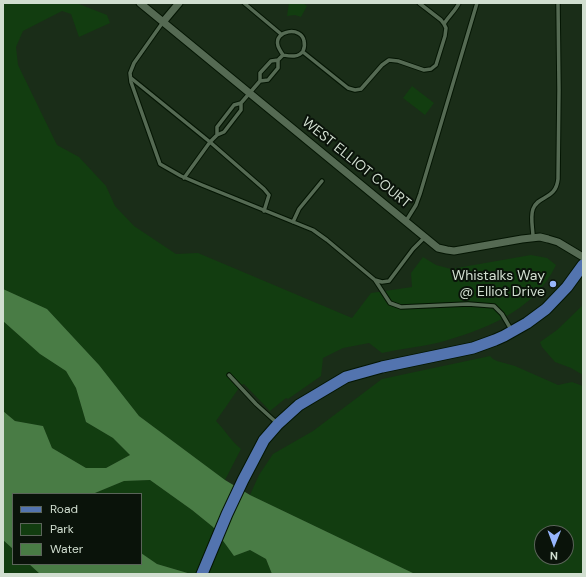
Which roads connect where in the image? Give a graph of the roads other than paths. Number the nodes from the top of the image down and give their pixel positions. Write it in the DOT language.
graph roads {
  1 [pos="140,3"];
  2 [pos="179,3"];
  3 [pos="244,3"];
  4 [pos="419,3"];
  5 [pos="459,3"];
  6 [pos="478,3"];
  7 [pos="558,3"];
  8 [pos="163,22"];
  9 [pos="444,24"];
  10 [pos="281,34"];
  11 [pos="303,52"];
  12 [pos="283,55"];
  13 [pos="278,60"];
  14 [pos="131,78"];
  15 [pos="260,81"];
  16 [pos="249,93"];
  17 [pos="241,103"];
  18 [pos="217,135"];
  19 [pos="210,142"];
  20 [pos="184,178"];
  21 [pos="322,181"];
  22 [pos="264,211"];
  23 [pos="406,221"];
  24 [pos="293,222"];
  25 [pos="425,237"];
  26 [pos="533,237"];
  27 [pos="583,256"];
  28 [pos="583,265"];
  29 [pos="375,280"];
  30 [pos="512,332"];
  31 [pos="229,375"];
  32 [pos="278,424"];
  33 [pos="202,574"];
  1 -- 8 [label="street, WEST ELLIOT COURT"];
  2 -- 8 [label="street"];
  3 -- 10 [label="lane"];
  4 -- 9 [label="lane"];
  5 -- 9 [label="lane"];
  6 -- 23 [label="lane"];
  7 -- 26 [label="lane"];
  8 -- 14 [label="lane"];
  8 -- 16 [label="street, WEST ELLIOT COURT"];
  9 -- 11 [label="lane"];
  10 -- 11 [label="lane"];
  10 -- 12 [label="lane"];
  11 -- 12 [label="lane"];
  12 -- 13 [label="lane"];
  13 -- 15 [label="lane"];
  13 -- 15 [label="lane"];
  14 -- 19 [label="lane"];
  14 -- 20 [label="lane"];
  15 -- 16 [label="lane"];
  16 -- 17 [label="lane"];
  16 -- 23 [label="street, WEST ELLIOT COURT"];
  17 -- 18 [label="lane"];
  17 -- 18 [label="lane"];
  18 -- 19 [label="lane"];
  19 -- 20 [label="lane"];
  19 -- 22 [label="lane"];
  20 -- 22 [label="lane"];
  21 -- 24 [label="lane"];
  22 -- 24 [label="lane"];
  23 -- 25 [label="street, WEST ELLIOT COURT"];
  24 -- 29 [label="lane"];
  25 -- 26 [label="street, WEST ELLIOT COURT"];
  25 -- 29 [label="lane"];
  26 -- 27 [label="street, WEST ELLIOT COURT"];
  28 -- 30 [label="main road"];
  29 -- 30 [label="lane"];
  30 -- 32 [label="main road"];
  31 -- 32 [label="lane"];
  32 -- 33 [label="main road"];
}
